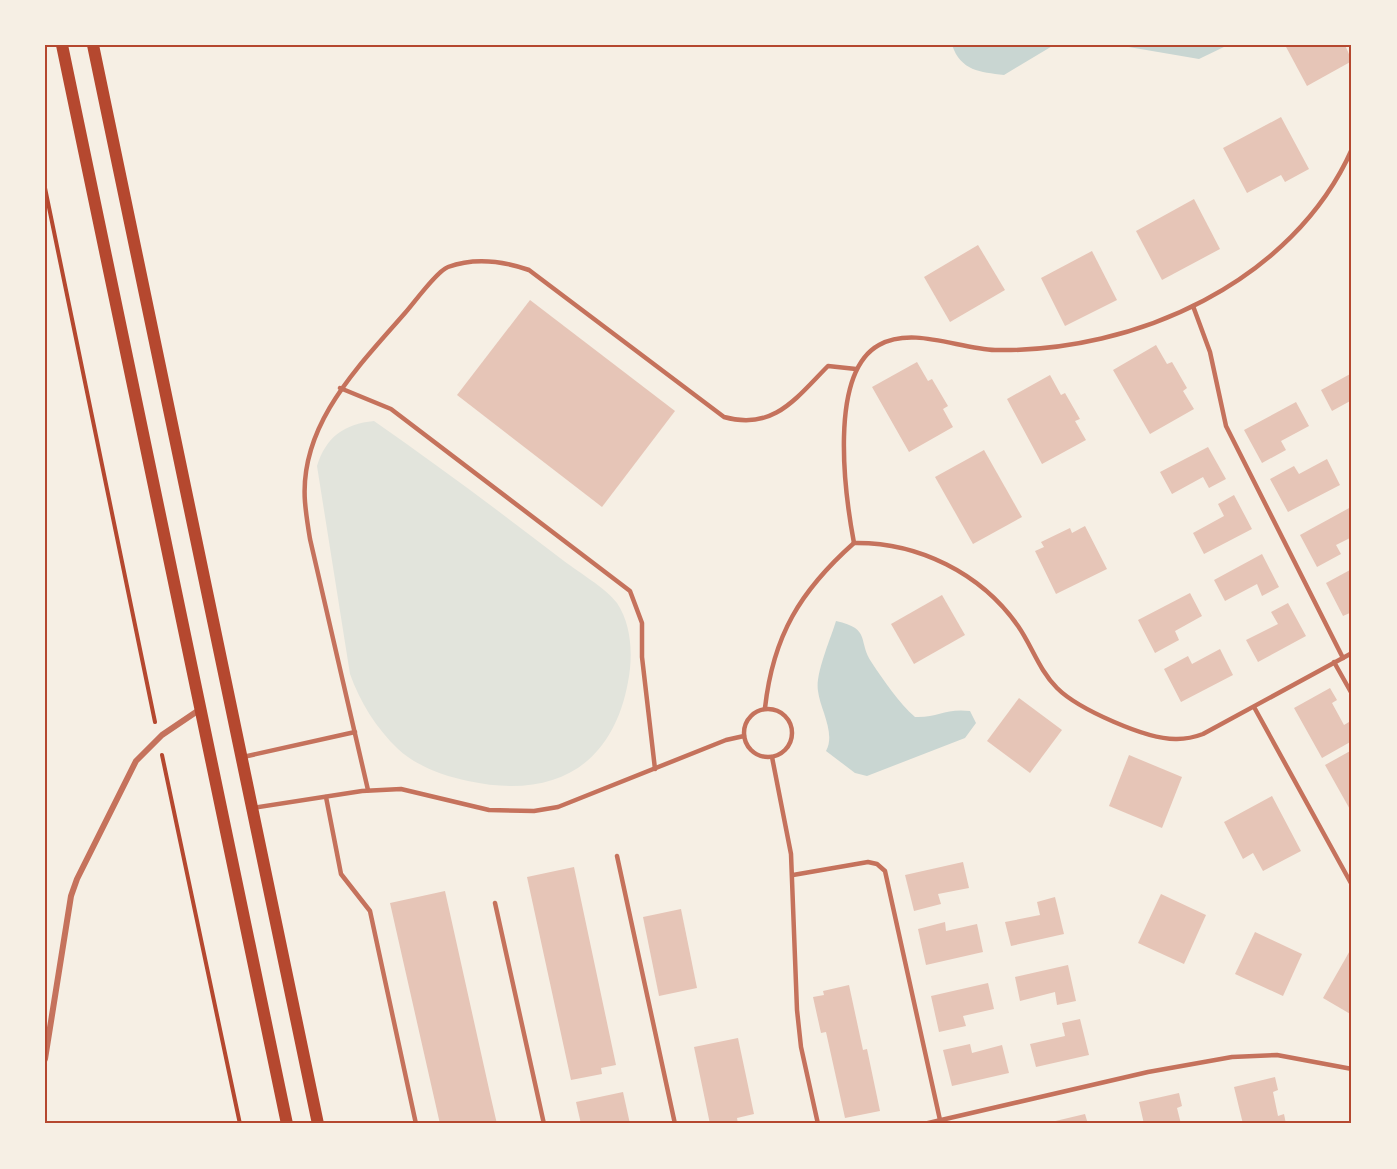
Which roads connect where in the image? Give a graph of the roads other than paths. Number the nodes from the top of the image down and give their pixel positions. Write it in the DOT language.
graph roads {
  1 [pos="62,45"];
  2 [pos="93,45"];
  3 [pos="1352,149"];
  4 [pos="1193,306"];
  5 [pos="856,369"];
  6 [pos="340,388"];
  7 [pos="854,543"];
  8 [pos="1352,653"];
  9 [pos="1343,658"];
  10 [pos="1334,662"];
  11 [pos="1352,694"];
  12 [pos="1254,706"];
  13 [pos="765,708"];
  14 [pos="199,710"];
  15 [pos="355,732"];
  16 [pos="744,736"];
  17 [pos="240,758"];
  18 [pos="772,758"];
  19 [pos="655,769"];
  20 [pos="368,790"];
  21 [pos="326,797"];
  22 [pos="251,808"];
  23 [pos="617,856"];
  24 [pos="793,875"];
  25 [pos="1352,885"];
  26 [pos="495,903"];
  27 [pos="45,1059"];
  28 [pos="1352,1069"];
  29 [pos="940,1120"];
  30 [pos="287,1124"];
  31 [pos="318,1124"];
  32 [pos="416,1124"];
  33 [pos="544,1124"];
  34 [pos="675,1124"];
  35 [pos="818,1124"];
  36 [pos="924,1124"];
  1 -- 14 [label="main road"];
  2 -- 17 [label="main road"];
  3 -- 4 [label="lane"];
  4 -- 5 [label="lane"];
  4 -- 9 [label="lane"];
  5 -- 6 [label="lane"];
  5 -- 7 [label="lane"];
  6 -- 15 [label="lane"];
  6 -- 19 [label="lane"];
  7 -- 12 [label="lane"];
  7 -- 13 [label="lane"];
  8 -- 9 [label="lane"];
  9 -- 10 [label="lane"];
  10 -- 11 [label="lane"];
  10 -- 12 [label="lane"];
  12 -- 25 [label="lane"];
  13 -- 16 [label="lane"];
  13 -- 18 [label="lane"];
  14 -- 27 [label="street"];
  14 -- 30 [label="main road"];
  15 -- 17 [label="lane"];
  15 -- 20 [label="lane"];
  16 -- 18 [label="lane"];
  16 -- 19 [label="lane"];
  17 -- 22 [label="main road"];
  18 -- 24 [label="lane"];
  19 -- 20 [label="lane"];
  20 -- 21 [label="lane"];
  21 -- 22 [label="lane"];
  21 -- 32 [label="lane"];
  22 -- 31 [label="main road"];
  23 -- 34 [label="lane"];
  24 -- 29 [label="lane"];
  24 -- 35 [label="lane"];
  26 -- 33 [label="lane"];
  28 -- 29 [label="lane"];
  29 -- 36 [label="lane"];
}
